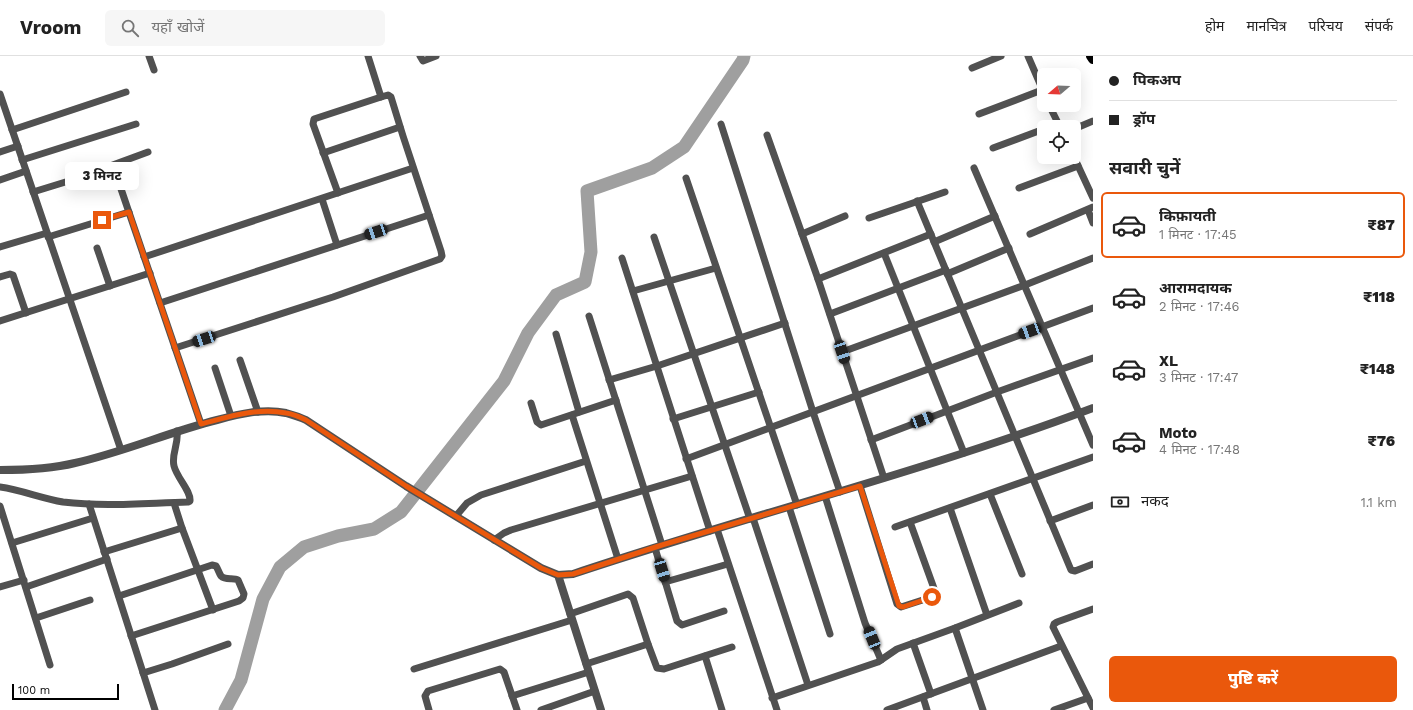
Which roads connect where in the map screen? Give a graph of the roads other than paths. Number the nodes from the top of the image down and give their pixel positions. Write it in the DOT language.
graph roads {
  1 [pos="149,56"];
  2 [pos="368,56"];
  3 [pos="420,56"];
  4 [pos="436,56"];
  5 [pos="1001,56"];
  6 [pos="1028,56"];
  7 [pos="1092,56"];
  8 [pos="1093,60"];
  9 [pos="972,68"];
  10 [pos="154,70"];
  11 [pos="1037,78"];
  12 [pos="126,92"];
  13 [pos="0,94"];
  14 [pos="1037,94"];
  15 [pos="382,97"];
  16 [pos="979,114"];
  17 [pos="1093,121"];
  18 [pos="136,124"];
  19 [pos="721,124"];
  20 [pos="1081,126"];
  21 [pos="400,127"];
  22 [pos="12,130"];
  23 [pos="1037,132"];
  24 [pos="767,135"];
  25 [pos="18,146"];
  26 [pos="993,148"];
  27 [pos="0,152"];
  28 [pos="148,152"];
  29 [pos="323,153"];
  30 [pos="22,160"];
  31 [pos="1078,166"];
  32 [pos="414,168"];
  33 [pos="974,168"];
  34 [pos="26,171"];
  35 [pos="686,178"];
  36 [pos="0,180"];
  37 [pos="119,183"];
  38 [pos="1019,188"];
  39 [pos="33,192"];
  40 [pos="945,192"];
  41 [pos="338,193"];
  42 [pos="322,198"];
  43 [pos="1093,198"];
  44 [pos="917,201"];
  45 [pos="1091,208"];
  46 [pos="129,212"];
  47 [pos="429,215"];
  48 [pos="845,216"];
  49 [pos="995,216"];
  50 [pos="869,218"];
  51 [pos="1093,223"];
  52 [pos="802,234"];
  53 [pos="931,234"];
  54 [pos="1030,234"];
  55 [pos="48,235"];
  56 [pos="654,237"];
  57 [pos="934,242"];
  58 [pos="337,245"];
  59 [pos="0,247"];
  60 [pos="97,248"];
  61 [pos="1009,248"];
  62 [pos="884,253"];
  63 [pos="144,257"];
  64 [pos="622,258"];
  65 [pos="1093,258"];
  66 [pos="716,268"];
  67 [pos="946,272"];
  68 [pos="150,273"];
  69 [pos="0,277"];
  70 [pos="818,279"];
  71 [pos="669,281"];
  72 [pos="1025,285"];
  73 [pos="110,286"];
  74 [pos="898,288"];
  75 [pos="633,292"];
  76 [pos="69,299"];
  77 [pos="160,303"];
  78 [pos="962,308"];
  79 [pos="1093,308"];
  80 [pos="26,313"];
  81 [pos="830,314"];
  82 [pos="588,316"];
  83 [pos="0,321"];
  84 [pos="785,323"];
  85 [pos="913,326"];
  86 [pos="1042,327"];
  87 [pos="556,334"];
  88 [pos="740,338"];
  89 [pos="175,348"];
  90 [pos="979,350"];
  91 [pos="842,352"];
  92 [pos="693,354"];
  93 [pos="1093,358"];
  94 [pos="240,360"];
  95 [pos="657,366"];
  96 [pos="215,368"];
  97 [pos="930,368"];
  98 [pos="1060,369"];
  99 [pos="609,380"];
  100 [pos="759,392"];
  101 [pos="997,392"];
  102 [pos="857,396"];
  103 [pos="616,400"];
  104 [pos="531,403"];
  105 [pos="711,406"];
  106 [pos="1093,408"];
  107 [pos="947,411"];
  108 [pos="258,412"];
  109 [pos="580,412"];
  110 [pos="813,412"];
  111 [pos="1079,414"];
  112 [pos="572,415"];
  113 [pos="231,416"];
  114 [pos="674,418"];
  115 [pos="201,424"];
  116 [pos="771,427"];
  117 [pos="177,431"];
  118 [pos="1015,436"];
  119 [pos="871,440"];
  120 [pos="724,444"];
  121 [pos="1093,445"];
  122 [pos="120,450"];
  123 [pos="964,453"];
  124 [pos="1093,457"];
  125 [pos="686,459"];
  126 [pos="586,461"];
  127 [pos="0,470"];
  128 [pos="692,476"];
  129 [pos="884,478"];
  130 [pos="1033,479"];
  131 [pos="860,486"];
  132 [pos="0,488"];
  133 [pos="644,489"];
  134 [pos="840,492"];
  135 [pos="990,494"];
  136 [pos="825,496"];
  137 [pos="174,502"];
  138 [pos="599,503"];
  139 [pos="89,504"];
  140 [pos="1093,505"];
  141 [pos="0,506"];
  142 [pos="793,506"];
  143 [pos="950,508"];
  144 [pos="456,516"];
  145 [pos="93,518"];
  146 [pos="752,519"];
  147 [pos="1050,520"];
  148 [pos="910,522"];
  149 [pos="895,527"];
  150 [pos="182,528"];
  151 [pos="713,530"];
  152 [pos="494,540"];
  153 [pos="12,543"];
  154 [pos="658,546"];
  155 [pos="105,556"];
  156 [pos="618,559"];
  157 [pos="728,564"];
  158 [pos="1093,564"];
  159 [pos="199,570"];
  160 [pos="1022,574"];
  161 [pos="558,575"];
  162 [pos="665,582"];
  163 [pos="25,583"];
  164 [pos="0,587"];
  165 [pos="119,596"];
  166 [pos="90,600"];
  167 [pos="1019,603"];
  168 [pos="1093,609"];
  169 [pos="213,610"];
  170 [pos="724,610"];
  171 [pos="987,615"];
  172 [pos="571,617"];
  173 [pos="36,618"];
  174 [pos="955,628"];
  175 [pos="830,634"];
  176 [pos="131,636"];
  177 [pos="913,643"];
  178 [pos="228,644"];
  179 [pos="648,644"];
  180 [pos="1061,646"];
  181 [pos="732,647"];
  182 [pos="705,656"];
  183 [pos="881,660"];
  184 [pos="586,664"];
  185 [pos="50,665"];
  186 [pos="414,669"];
  187 [pos="589,672"];
  188 [pos="143,673"];
  189 [pos="973,679"];
  190 [pos="808,685"];
  191 [pos="595,691"];
  192 [pos="931,694"];
  193 [pos="512,696"];
  194 [pos="922,697"];
  195 [pos="772,698"];
  196 [pos="1088,698"];
  197 [pos="1093,708"];
  198 [pos="155,710"];
  199 [pos="429,710"];
  200 [pos="517,710"];
  201 [pos="541,710"];
  202 [pos="601,710"];
  203 [pos="722,710"];
  204 [pos="777,710"];
  205 [pos="887,710"];
  206 [pos="927,710"];
  207 [pos="983,710"];
  208 [pos="1054,710"];
  1 -- 10 [label="street"];
  2 -- 15 [label="street"];
  3 -- 4 [label="street"];
  5 -- 9 [label="street"];
  6 -- 11 [label="street"];
  7 -- 8 [label="main road"];
  12 -- 22 [label="street"];
  13 -- 22 [label="street"];
  14 -- 16 [label="street"];
  15 -- 21 [label="street"];
  15 -- 29 [label="street"];
  17 -- 20 [label="street"];
  18 -- 30 [label="street"];
  19 -- 84 [label="street"];
  21 -- 29 [label="street"];
  21 -- 32 [label="street"];
  22 -- 25 [label="street"];
  23 -- 26 [label="street"];
  24 -- 52 [label="street"];
  25 -- 27 [label="street"];
  25 -- 30 [label="street"];
  28 -- 39 [label="street"];
  29 -- 41 [label="street"];
  30 -- 34 [label="street"];
  31 -- 38 [label="street"];
  31 -- 43 [label="street"];
  32 -- 41 [label="street"];
  32 -- 47 [label="street"];
  33 -- 49 [label="street"];
  34 -- 36 [label="street"];
  34 -- 39 [label="street"];
  35 -- 66 [label="street"];
  37 -- 46 [label="street"];
  39 -- 55 [label="street"];
  40 -- 44 [label="street"];
  41 -- 42 [label="street"];
  42 -- 58 [label="street"];
  42 -- 63 [label="street"];
  44 -- 50 [label="street"];
  44 -- 53 [label="street"];
  45 -- 51 [label="street"];
  45 -- 54 [label="street"];
  46 -- 55 [label="street"];
  46 -- 63 [label="street"];
  47 -- 58 [label="street"];
  47 -- 89 [label="street"];
  48 -- 52 [label="street"];
  49 -- 57 [label="street"];
  49 -- 61 [label="street"];
  52 -- 70 [label="street"];
  53 -- 57 [label="street"];
  53 -- 62 [label="street"];
  55 -- 59 [label="street"];
  55 -- 76 [label="street"];
  56 -- 71 [label="street"];
  57 -- 67 [label="street"];
  58 -- 77 [label="street"];
  60 -- 73 [label="street"];
  61 -- 67 [label="street"];
  61 -- 72 [label="street"];
  62 -- 70 [label="street"];
  62 -- 74 [label="street"];
  63 -- 68 [label="street"];
  64 -- 75 [label="street"];
  65 -- 72 [label="street"];
  66 -- 71 [label="street"];
  66 -- 88 [label="street"];
  67 -- 74 [label="street"];
  67 -- 78 [label="street"];
  68 -- 73 [label="street"];
  68 -- 77 [label="street"];
  69 -- 80 [label="street"];
  70 -- 81 [label="street"];
  71 -- 75 [label="street"];
  71 -- 92 [label="street"];
  72 -- 78 [label="street"];
  72 -- 86 [label="street"];
  73 -- 76 [label="street"];
  74 -- 81 [label="street"];
  74 -- 85 [label="street"];
  75 -- 95 [label="street"];
  76 -- 80 [label="street"];
  76 -- 122 [label="street"];
  77 -- 89 [label="street"];
  78 -- 85 [label="street"];
  78 -- 90 [label="street"];
  79 -- 86 [label="street"];
  80 -- 83 [label="street"];
  81 -- 91 [label="street"];
  82 -- 99 [label="street"];
  84 -- 88 [label="street"];
  84 -- 110 [label="street"];
  85 -- 91 [label="street"];
  85 -- 97 [label="street"];
  86 -- 90 [label="street"];
  86 -- 98 [label="street"];
  87 -- 109 [label="street"];
  88 -- 92 [label="street"];
  88 -- 100 [label="street"];
  89 -- 115 [label="street"];
  90 -- 97 [label="street"];
  90 -- 101 [label="street"];
  91 -- 102 [label="street"];
  92 -- 95 [label="street"];
  92 -- 105 [label="street"];
  93 -- 98 [label="street"];
  94 -- 108 [label="street"];
  95 -- 99 [label="street"];
  95 -- 114 [label="street"];
  96 -- 113 [label="street"];
  97 -- 102 [label="street"];
  97 -- 107 [label="street"];
  98 -- 101 [label="street"];
  98 -- 111 [label="street"];
  99 -- 103 [label="street"];
  100 -- 105 [label="street"];
  100 -- 116 [label="street"];
  101 -- 107 [label="street"];
  101 -- 118 [label="street"];
  102 -- 110 [label="street"];
  102 -- 119 [label="street"];
  103 -- 109 [label="street"];
  103 -- 133 [label="street"];
  104 -- 112 [label="street"];
  105 -- 114 [label="street"];
  105 -- 120 [label="street"];
  106 -- 111 [label="street"];
  107 -- 119 [label="street"];
  107 -- 123 [label="street"];
  108 -- 113 [label="street"];
  108 -- 144 [label="street"];
  109 -- 112 [label="street"];
  110 -- 116 [label="street"];
  110 -- 134 [label="street"];
  111 -- 118 [label="street"];
  111 -- 121 [label="street"];
  112 -- 126 [label="street"];
  113 -- 115 [label="street"];
  114 -- 125 [label="street"];
  115 -- 117 [label="street"];
  116 -- 120 [label="street"];
  116 -- 142 [label="street"];
  117 -- 122 [label="street"];
  117 -- 137 [label="street"];
  118 -- 123 [label="street"];
  118 -- 130 [label="street"];
  119 -- 129 [label="street"];
  120 -- 125 [label="street"];
  120 -- 146 [label="street"];
  122 -- 127 [label="street"];
  123 -- 129 [label="street"];
  124 -- 130 [label="street"];
  125 -- 128 [label="street"];
  126 -- 138 [label="street"];
  126 -- 144 [label="street"];
  128 -- 133 [label="street"];
  128 -- 151 [label="street"];
  129 -- 131 [label="street"];
  130 -- 135 [label="street"];
  130 -- 147 [label="street"];
  131 -- 134 [label="street"];
  131 -- 148 [label="street"];
  132 -- 139 [label="street"];
  133 -- 138 [label="street"];
  133 -- 154 [label="street"];
  134 -- 136 [label="street"];
  135 -- 143 [label="street"];
  135 -- 160 [label="street"];
  136 -- 142 [label="street"];
  136 -- 183 [label="street"];
  137 -- 139 [label="street"];
  137 -- 150 [label="street"];
  138 -- 152 [label="street"];
  138 -- 156 [label="street"];
  139 -- 145 [label="street"];
  140 -- 147 [label="street"];
  141 -- 153 [label="street"];
  142 -- 146 [label="street"];
  142 -- 175 [label="street"];
  143 -- 148 [label="street"];
  143 -- 171 [label="street"];
  144 -- 152 [label="street"];
  145 -- 153 [label="street"];
  145 -- 155 [label="street"];
  146 -- 151 [label="street"];
  146 -- 190 [label="street"];
  147 -- 158 [label="street"];
  148 -- 149 [label="street"];
  150 -- 155 [label="street"];
  150 -- 159 [label="street"];
  151 -- 154 [label="street"];
  151 -- 157 [label="street"];
  152 -- 161 [label="street"];
  153 -- 163 [label="street"];
  154 -- 156 [label="street"];
  154 -- 162 [label="street"];
  155 -- 163 [label="street"];
  155 -- 165 [label="street"];
  156 -- 161 [label="street"];
  157 -- 162 [label="street"];
  157 -- 195 [label="street"];
  159 -- 165 [label="street"];
  159 -- 169 [label="street"];
  159 -- 169 [label="street"];
  161 -- 172 [label="street"];
  162 -- 170 [label="street"];
  163 -- 164 [label="street"];
  163 -- 173 [label="street"];
  165 -- 176 [label="street"];
  166 -- 173 [label="street"];
  167 -- 171 [label="street"];
  168 -- 180 [label="street"];
  169 -- 176 [label="street"];
  171 -- 174 [label="street"];
  172 -- 179 [label="street"];
  172 -- 184 [label="street"];
  172 -- 186 [label="street"];
  173 -- 185 [label="street"];
  174 -- 177 [label="street"];
  174 -- 189 [label="street"];
  176 -- 188 [label="street"];
  177 -- 183 [label="street"];
  177 -- 192 [label="street"];
  178 -- 188 [label="street"];
  179 -- 182 [label="street"];
  179 -- 184 [label="street"];
  180 -- 189 [label="street"];
  180 -- 196 [label="street"];
  181 -- 182 [label="street"];
  182 -- 203 [label="street"];
  183 -- 190 [label="street"];
  184 -- 187 [label="street"];
  187 -- 191 [label="street"];
  187 -- 193 [label="street"];
  188 -- 198 [label="street"];
  189 -- 192 [label="street"];
  189 -- 207 [label="street"];
  190 -- 195 [label="street"];
  191 -- 201 [label="street"];
  191 -- 202 [label="street"];
  192 -- 194 [label="street"];
  193 -- 199 [label="street"];
  193 -- 200 [label="street"];
  194 -- 205 [label="street"];
  194 -- 206 [label="street"];
  195 -- 204 [label="street"];
  196 -- 197 [label="street"];
  196 -- 208 [label="street"];
}
